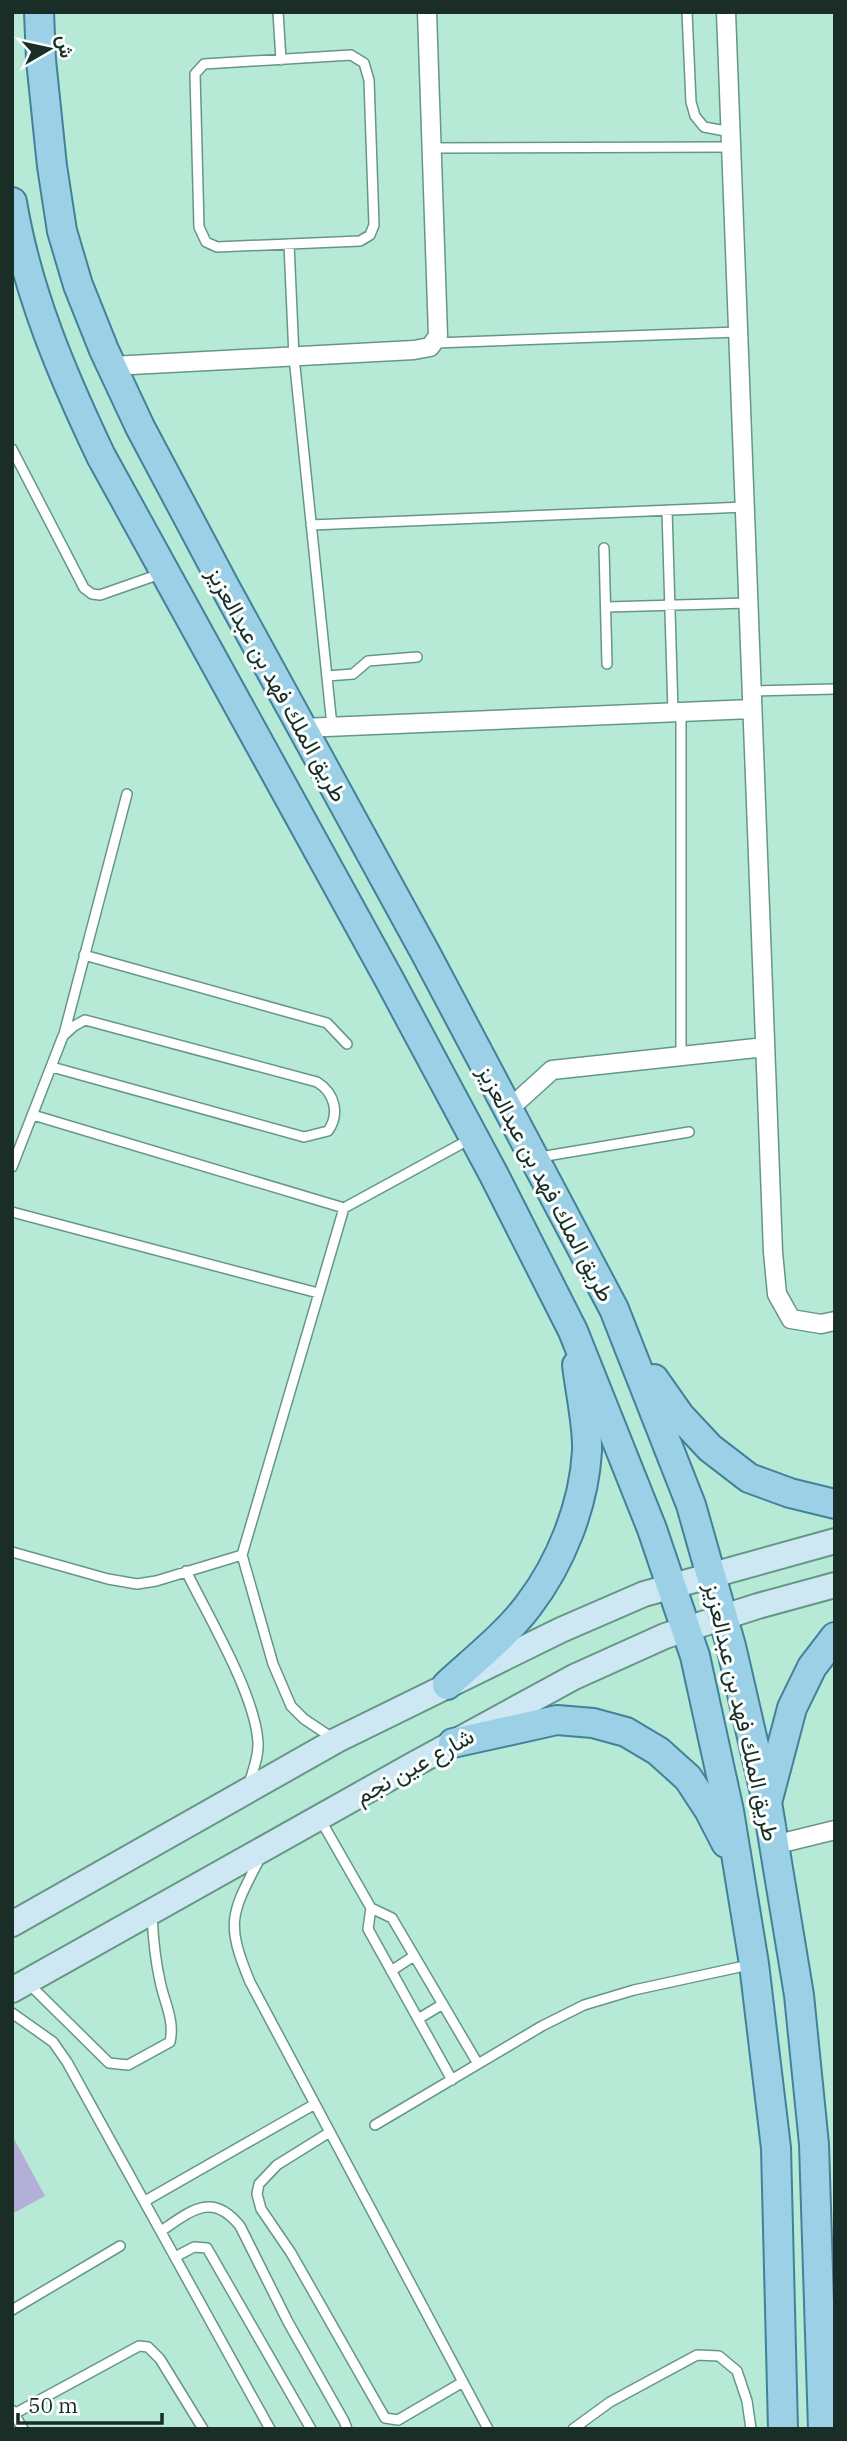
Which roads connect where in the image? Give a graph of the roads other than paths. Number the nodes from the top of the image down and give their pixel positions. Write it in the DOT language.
graph roads {
  1 [pos="278,12"];
  2 [pos="427,12"];
  3 [pos="687,12"];
  4 [pos="726,12"];
  5 [pos="39,13"];
  6 [pos="281,60"];
  7 [pos="731,139"];
  8 [pos="433,148"];
  9 [pos="12,202"];
  10 [pos="289,244"];
  11 [pos="738,332"];
  12 [pos="433,343"];
  13 [pos="294,357"];
  14 [pos="112,366"];
  15 [pos="12,449"];
  16 [pos="16,466"];
  17 [pos="745,507"];
  18 [pos="667,510"];
  19 [pos="311,525"];
  20 [pos="604,548"];
  21 [pos="165,572"];
  22 [pos="748,603"];
  23 [pos="607,607"];
  24 [pos="669,607"];
  25 [pos="417,657"];
  26 [pos="607,664"];
  27 [pos="327,676"];
  28 [pos="835,689"];
  29 [pos="752,691"];
  30 [pos="752,709"];
  31 [pos="677,712"];
  32 [pos="332,726"];
  33 [pos="302,728"];
  34 [pos="127,794"];
  35 [pos="84,955"];
  36 [pos="63,1036"];
  37 [pos="347,1044"];
  38 [pos="765,1047"];
  39 [pos="681,1056"];
  40 [pos="52,1067"];
  41 [pos="509,1109"];
  42 [pos="33,1115"];
  43 [pos="689,1132"];
  44 [pos="473,1137"];
  45 [pos="16,1148"];
  46 [pos="535,1158"];
  47 [pos="12,1167"];
  48 [pos="344,1208"];
  49 [pos="12,1212"];
  50 [pos="318,1293"];
  51 [pos="835,1321"];
  52 [pos="573,1331"];
  53 [pos="626,1339"];
  54 [pos="835,1504"];
  55 [pos="835,1541"];
  56 [pos="12,1552"];
  57 [pos="242,1555"];
  58 [pos="186,1571"];
  59 [pos="710,1574"];
  60 [pos="835,1585"];
  61 [pos="671,1586"];
  62 [pos="723,1617"];
  63 [pos="686,1629"];
  64 [pos="835,1637"];
  65 [pos="447,1685"];
  66 [pos="337,1740"];
  67 [pos="453,1743"];
  68 [pos="247,1792"];
  69 [pos="767,1802"];
  70 [pos="319,1817"];
  71 [pos="835,1830"];
  72 [pos="774,1845"];
  73 [pos="267,1846"];
  74 [pos="737,1866"];
  75 [pos="371,1908"];
  76 [pos="152,1910"];
  77 [pos="12,1924"];
  78 [pos="414,1956"];
  79 [pos="754,1964"];
  80 [pos="391,1971"];
  81 [pos="19,1986"];
  82 [pos="443,2004"];
  83 [pos="12,2013"];
  84 [pos="418,2019"];
  85 [pos="478,2064"];
  86 [pos="452,2080"];
  87 [pos="315,2104"];
  88 [pos="375,2125"];
  89 [pos="330,2132"];
  90 [pos="145,2201"];
  91 [pos="161,2231"];
  92 [pos="120,2246"];
  93 [pos="175,2257"];
  94 [pos="12,2310"];
  95 [pos="463,2382"];
  96 [pos="13,2412"];
  97 [pos="23,2429"];
  98 [pos="203,2429"];
  99 [pos="270,2429"];
  100 [pos="311,2429"];
  101 [pos="347,2429"];
  102 [pos="488,2429"];
  103 [pos="573,2429"];
  104 [pos="751,2429"];
  105 [pos="783,2429"];
  106 [pos="823,2429"];
  1 -- 6 [label="lane"];
  2 -- 8 [label="street"];
  3 -- 7 [label="lane"];
  4 -- 7 [label="street"];
  5 -- 14 [label="main road, طريق الملك فهد بن عبدالعزيز"];
  6 -- 10 [label="lane"];
  6 -- 10 [label="lane"];
  7 -- 8 [label="lane"];
  7 -- 11 [label="street"];
  8 -- 12 [label="street"];
  9 -- 21 [label="main road, طريق الملك فهد بن عبدالعزيز"];
  10 -- 13 [label="lane"];
  11 -- 12 [label="lane"];
  11 -- 17 [label="street"];
  12 -- 13 [label="street"];
  13 -- 14 [label="street"];
  13 -- 19 [label="lane"];
  14 -- 33 [label="main road, طريق الملك فهد بن عبدالعزيز"];
  15 -- 16 [label="lane"];
  16 -- 21 [label="lane"];
  17 -- 18 [label="lane"];
  17 -- 22 [label="street"];
  18 -- 19 [label="lane"];
  18 -- 24 [label="lane"];
  19 -- 27 [label="lane"];
  20 -- 23 [label="lane"];
  21 -- 44 [label="main road, طريق الملك فهد بن عبدالعزيز"];
  22 -- 24 [label="lane"];
  22 -- 29 [label="street"];
  23 -- 24 [label="lane"];
  23 -- 26 [label="lane"];
  24 -- 31 [label="lane"];
  25 -- 27 [label="lane"];
  27 -- 32 [label="lane"];
  28 -- 29 [label="lane"];
  29 -- 30 [label="street"];
  30 -- 31 [label="street"];
  30 -- 38 [label="street"];
  31 -- 32 [label="street"];
  31 -- 39 [label="lane"];
  32 -- 33 [label="street"];
  33 -- 41 [label="main road, طريق الملك فهد بن عبدالعزيز"];
  34 -- 35 [label="lane"];
  35 -- 36 [label="lane"];
  35 -- 37 [label="lane"];
  36 -- 40 [label="lane"];
  36 -- 40 [label="lane"];
  38 -- 39 [label="street"];
  38 -- 51 [label="street"];
  39 -- 41 [label="street"];
  40 -- 42 [label="lane"];
  41 -- 46 [label="main road, طريق الملك فهد بن عبدالعزيز"];
  42 -- 45 [label="lane"];
  42 -- 48 [label="lane"];
  43 -- 46 [label="lane"];
  44 -- 48 [label="lane"];
  44 -- 52 [label="main road, طريق الملك فهد بن عبدالعزيز"];
  45 -- 47 [label="lane"];
  46 -- 53 [label="main road, طريق الملك فهد بن عبدالعزيز"];
  48 -- 50 [label="lane"];
  49 -- 50 [label="lane"];
  50 -- 57 [label="lane"];
  52 -- 61 [label="main road, طريق الملك فهد بن عبدالعزيز"];
  52 -- 65 [label="main road"];
  53 -- 54 [label="main road"];
  53 -- 59 [label="main road, طريق الملك فهد بن عبدالعزيز"];
  55 -- 59 [label="main road"];
  56 -- 58 [label="lane"];
  57 -- 58 [label="lane"];
  57 -- 66 [label="lane"];
  58 -- 68 [label="lane"];
  59 -- 61 [label="main road"];
  59 -- 62 [label="main road, طريق الملك فهد بن عبدالعزيز"];
  60 -- 62 [label="main road, شارع عين نجم"];
  61 -- 63 [label="main road, طريق الملك فهد بن عبدالعزيز"];
  61 -- 65 [label="main road"];
  62 -- 63 [label="main road, شارع عين نجم"];
  62 -- 69 [label="main road, طريق الملك فهد بن عبدالعزيز"];
  63 -- 67 [label="main road, شارع عين نجم"];
  63 -- 74 [label="main road, طريق الملك فهد بن عبدالعزيز"];
  64 -- 69 [label="main road"];
  65 -- 66 [label="main road"];
  66 -- 68 [label="main road"];
  67 -- 70 [label="main road, شارع عين نجم"];
  67 -- 74 [label="main road"];
  68 -- 77 [label="main road"];
  69 -- 72 [label="main road, طريق الملك فهد بن عبدالعزيز"];
  70 -- 73 [label="main road, شارع عين نجم"];
  70 -- 75 [label="lane"];
  71 -- 72 [label="street"];
  72 -- 106 [label="main road, طريق الملك فهد بن عبدالعزيز"];
  73 -- 76 [label="main road, شارع عين نجم"];
  73 -- 87 [label="lane"];
  74 -- 79 [label="main road, طريق الملك فهد بن عبدالعزيز"];
  75 -- 78 [label="lane"];
  75 -- 80 [label="lane"];
  76 -- 81 [label="main road, شارع عين نجم"];
  76 -- 81 [label="lane"];
  78 -- 80 [label="lane"];
  78 -- 82 [label="lane"];
  79 -- 85 [label="lane"];
  79 -- 105 [label="main road, طريق الملك فهد بن عبدالعزيز"];
  80 -- 84 [label="lane"];
  82 -- 84 [label="lane"];
  82 -- 85 [label="lane"];
  83 -- 90 [label="lane"];
  84 -- 86 [label="lane"];
  85 -- 86 [label="lane"];
  86 -- 88 [label="lane"];
  87 -- 89 [label="lane"];
  87 -- 90 [label="lane"];
  89 -- 95 [label="lane"];
  89 -- 95 [label="lane"];
  90 -- 91 [label="lane"];
  91 -- 93 [label="lane"];
  91 -- 101 [label="lane"];
  92 -- 94 [label="lane"];
  93 -- 99 [label="lane"];
  93 -- 100 [label="lane"];
  95 -- 102 [label="lane"];
  96 -- 97 [label="lane"];
  96 -- 98 [label="lane"];
  103 -- 104 [label="lane"];
}
